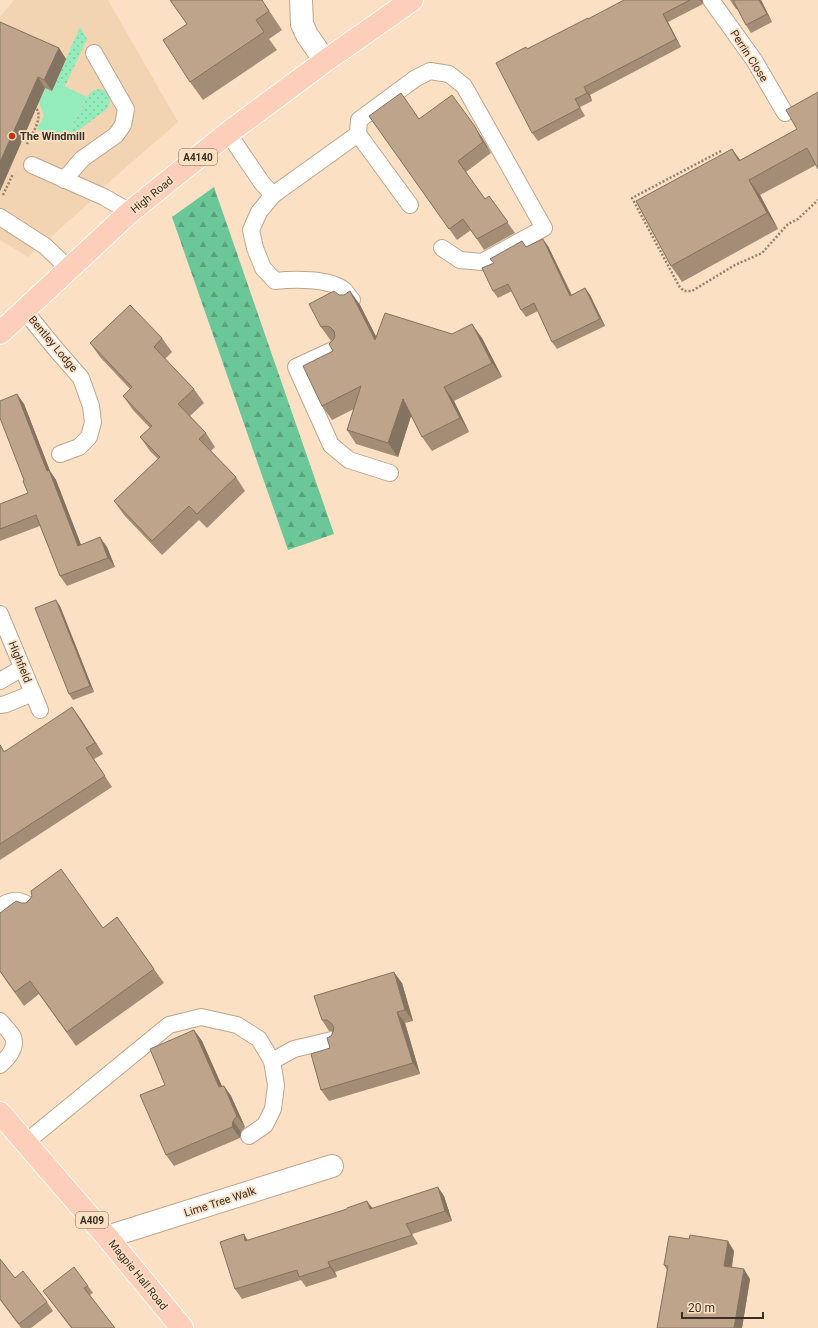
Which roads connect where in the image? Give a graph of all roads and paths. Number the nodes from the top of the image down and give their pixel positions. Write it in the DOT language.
graph roads {
  1 [pos="301,0"];
  2 [pos="412,0"];
  3 [pos="712,0"];
  4 [pos="94,53"];
  5 [pos="325,61"];
  6 [pos="785,113"];
  7 [pos="228,133"];
  8 [pos="358,134"];
  9 [pos="722,151"];
  10 [pos="32,165"];
  11 [pos="64,180"];
  12 [pos="272,195"];
  13 [pos="818,200"];
  14 [pos="410,205"];
  15 [pos="130,212"];
  16 [pos="0,217"];
  17 [pos="442,248"];
  18 [pos="69,269"];
  19 [pos="352,300"];
  20 [pos="24,310"];
  21 [pos="0,333"];
  22 [pos="335,348"];
  23 [pos="60,454"];
  24 [pos="390,473"];
  25 [pos="0,614"];
  26 [pos="22,668"];
  27 [pos="0,681"];
  28 [pos="33,693"];
  29 [pos="0,705"];
  30 [pos="40,710"];
  31 [pos="0,907"];
  32 [pos="32,908"];
  33 [pos="0,1021"];
  34 [pos="332,1040"];
  35 [pos="272,1061"];
  36 [pos="0,1065"];
  37 [pos="0,1113"];
  38 [pos="249,1136"];
  39 [pos="26,1143"];
  40 [pos="332,1166"];
  41 [pos="107,1237"];
  42 [pos="182,1328"];
  1 -- 5 [label="street"];
  2 -- 5 [label="main road, High Road / A4140"];
  3 -- 6 [label="lane, Perrin Close"];
  4 -- 11 [label="lane"];
  5 -- 7 [label="main road, High Road / A4140"];
  7 -- 12 [label="lane"];
  7 -- 15 [label="main road, High Road / A4140"];
  8 -- 12 [label="lane"];
  8 -- 14 [label="lane"];
  8 -- 17 [label="lane"];
  9 -- 13 [label="path"];
  10 -- 11 [label="lane"];
  11 -- 15 [label="lane"];
  12 -- 19 [label="lane"];
  15 -- 18 [label="main road, High Road / A4140"];
  16 -- 18 [label="lane"];
  18 -- 20 [label="main road, High Road / A4140"];
  20 -- 21 [label="main road, High Road / A4140"];
  20 -- 23 [label="lane, Bentley Lodge"];
  22 -- 24 [label="lane"];
  25 -- 26 [label="lane, Highfield"];
  26 -- 27 [label="lane"];
  26 -- 28 [label="lane, Highfield"];
  28 -- 29 [label="lane"];
  28 -- 30 [label="lane, Highfield"];
  31 -- 32 [label="lane"];
  33 -- 36 [label="lane"];
  34 -- 35 [label="lane"];
  35 -- 38 [label="lane"];
  35 -- 39 [label="lane"];
  37 -- 39 [label="main road, Magpie Hall Road / A409"];
  39 -- 41 [label="main road, Magpie Hall Road / A409"];
  40 -- 41 [label="street, Lime Tree Walk"];
  41 -- 42 [label="main road, Magpie Hall Road / A409"];
}
